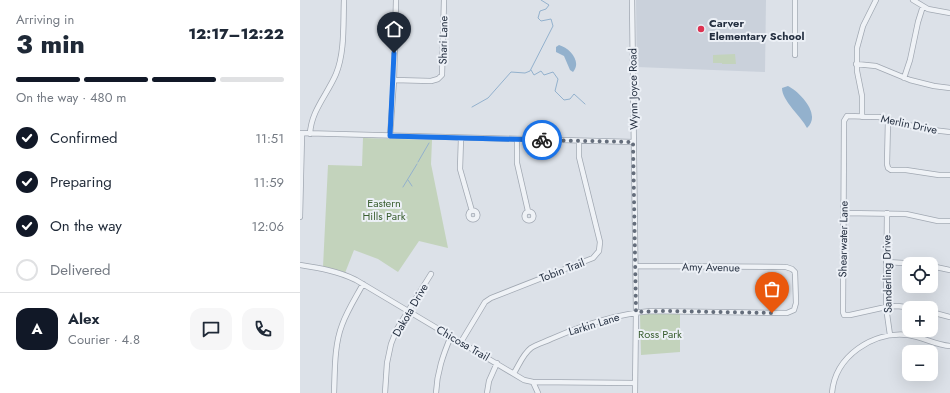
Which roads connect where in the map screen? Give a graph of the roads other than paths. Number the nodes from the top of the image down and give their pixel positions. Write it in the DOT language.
graph roads {
  1 [pos="344,0"];
  2 [pos="396,0"];
  3 [pos="444,0"];
  4 [pos="632,0"];
  5 [pos="795,0"];
  6 [pos="876,0"];
  7 [pos="913,0"];
  8 [pos="923,6"];
  9 [pos="950,13"];
  10 [pos="795,55"];
  11 [pos="856,64"];
  12 [pos="904,78"];
  13 [pos="394,80"];
  14 [pos="950,87"];
  15 [pos="862,117"];
  16 [pos="846,119"];
  17 [pos="888,120"];
  18 [pos="950,132"];
  19 [pos="301,134"];
  20 [pos="310,134"];
  21 [pos="390,136"];
  22 [pos="461,138"];
  23 [pos="517,140"];
  24 [pos="579,141"];
  25 [pos="633,142"];
  26 [pos="950,175"];
  27 [pos="300,185"];
  28 [pos="472,211"];
  29 [pos="528,211"];
  30 [pos="844,212"];
  31 [pos="887,213"];
  32 [pos="300,217"];
  33 [pos="950,221"];
  34 [pos="886,262"];
  35 [pos="902,263"];
  36 [pos="300,265"];
  37 [pos="635,266"];
  38 [pos="938,267"];
  39 [pos="950,270"];
  40 [pos="431,274"];
  41 [pos="363,284"];
  42 [pos="886,307"];
  43 [pos="902,307"];
  44 [pos="409,311"];
  45 [pos="636,312"];
  46 [pos="787,313"];
  47 [pos="938,314"];
  48 [pos="950,317"];
  49 [pos="890,335"];
  50 [pos="451,336"];
  51 [pos="461,342"];
  52 [pos="950,346"];
  53 [pos="497,363"];
  54 [pos="514,373"];
  55 [pos="533,382"];
  56 [pos="635,383"];
  57 [pos="334,393"];
  58 [pos="385,393"];
  59 [pos="436,393"];
  60 [pos="488,393"];
  61 [pos="538,393"];
  62 [pos="635,393"];
  63 [pos="832,393"];
  1 -- 20 [label="street"];
  2 -- 13 [label="street"];
  3 -- 13 [label="street, Shari Lane"];
  4 -- 25 [label="street, Wynn Joyce Road"];
  5 -- 10 [label="street"];
  6 -- 11 [label="street"];
  7 -- 8 [label="street"];
  8 -- 9 [label="street"];
  8 -- 12 [label="street"];
  11 -- 12 [label="street"];
  11 -- 15 [label="street"];
  12 -- 14 [label="street"];
  13 -- 21 [label="street"];
  15 -- 16 [label="street, Merlin Drive"];
  15 -- 17 [label="street, Merlin Drive"];
  16 -- 30 [label="street, Shearwater Lane"];
  17 -- 18 [label="street, Merlin Drive"];
  17 -- 26 [label="street"];
  19 -- 20 [label="street"];
  19 -- 27 [label="street"];
  20 -- 21 [label="street"];
  21 -- 22 [label="street"];
  22 -- 23 [label="street"];
  22 -- 28 [label="street"];
  23 -- 24 [label="street"];
  23 -- 29 [label="street"];
  24 -- 25 [label="street"];
  24 -- 51 [label="street, Tobin Trail"];
  25 -- 37 [label="street, Wynn Joyce Road"];
  27 -- 32 [label="street"];
  30 -- 31 [label="street"];
  30 -- 42 [label="street, Shearwater Lane"];
  31 -- 33 [label="street"];
  31 -- 34 [label="street, Sanderling Drive"];
  34 -- 35 [label="street"];
  34 -- 42 [label="street, Sanderling Drive"];
  36 -- 41 [label="street, Chicosa Trail"];
  37 -- 45 [label="street, Wynn Joyce Road"];
  37 -- 46 [label="street, Amy Avenue"];
  38 -- 39 [label="street"];
  40 -- 44 [label="street, Dakota Drive"];
  41 -- 44 [label="street, Chicosa Trail"];
  41 -- 57 [label="street"];
  42 -- 43 [label="street"];
  42 -- 49 [label="street, Sanderling Drive"];
  44 -- 50 [label="street, Chicosa Trail"];
  44 -- 58 [label="street, Dakota Drive"];
  45 -- 46 [label="street, Larkin Lane"];
  45 -- 54 [label="street, Larkin Lane"];
  45 -- 56 [label="street, Wynn Joyce Road"];
  47 -- 48 [label="street"];
  49 -- 52 [label="street"];
  49 -- 63 [label="street"];
  50 -- 51 [label="street, Chicosa Trail"];
  50 -- 59 [label="street"];
  51 -- 53 [label="street, Chicosa Trail"];
  53 -- 54 [label="street, Chicosa Trail"];
  53 -- 60 [label="street"];
  54 -- 55 [label="street, Chicosa Trail"];
  55 -- 56 [label="street, Chicosa Trail"];
  55 -- 61 [label="street"];
  56 -- 62 [label="street, Wynn Joyce Road"];
}
